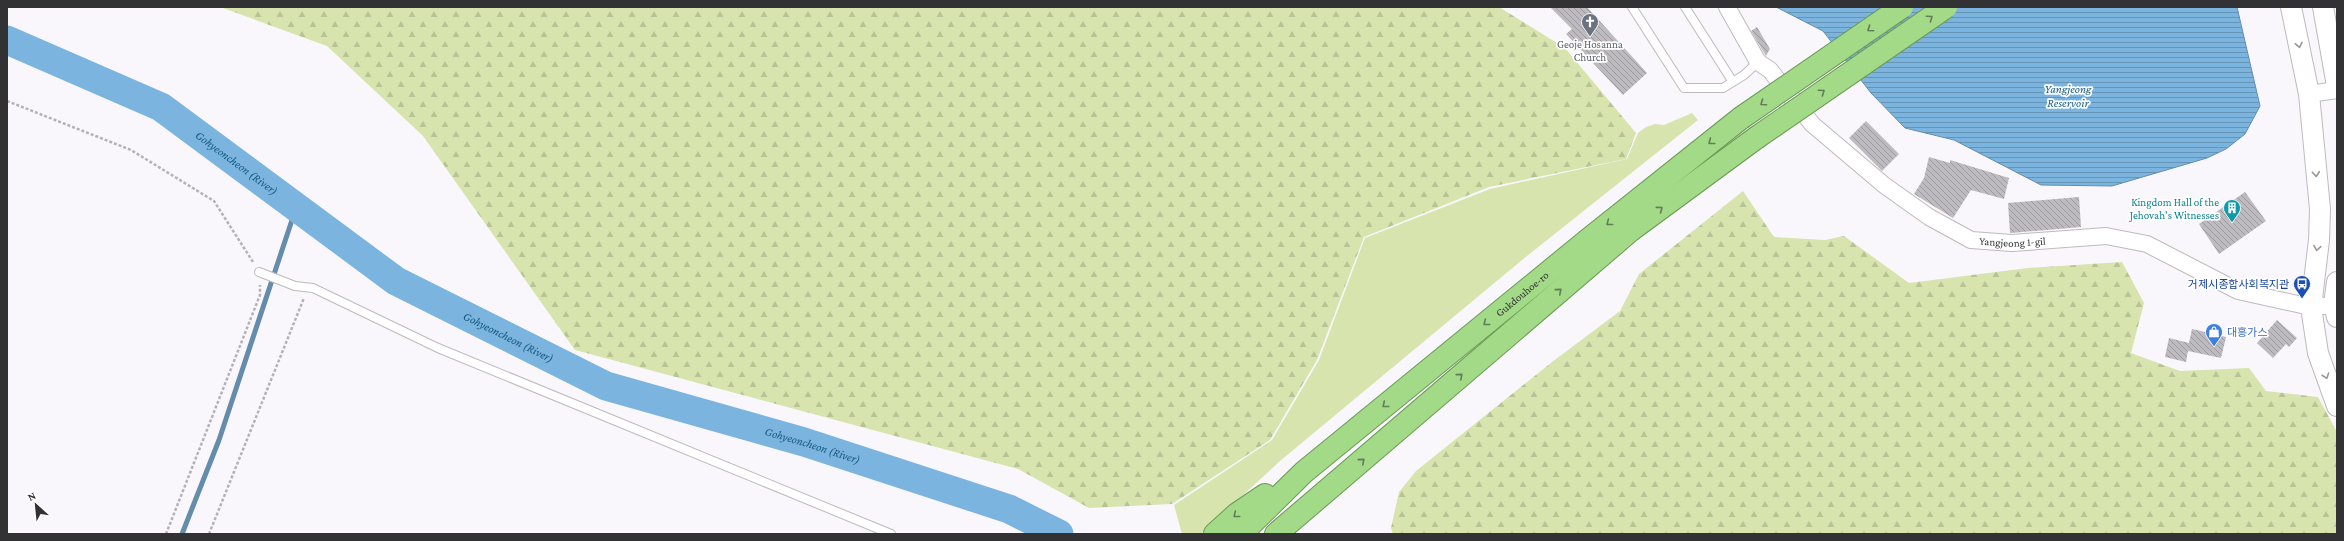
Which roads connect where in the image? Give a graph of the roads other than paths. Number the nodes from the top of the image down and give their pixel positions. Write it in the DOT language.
graph roads {
  1 [pos="1632,7"];
  2 [pos="1685,7"];
  3 [pos="1728,7"];
  4 [pos="1902,7"];
  5 [pos="1946,7"];
  6 [pos="2291,7"];
  7 [pos="2323,7"];
  8 [pos="1758,62"];
  9 [pos="1733,82"];
  10 [pos="2337,86"];
  11 [pos="2337,90"];
  12 [pos="2309,94"];
  13 [pos="259,272"];
  14 [pos="2337,282"];
  15 [pos="2311,307"];
  16 [pos="2336,311"];
  17 [pos="2337,406"];
  18 [pos="1304,472"];
  19 [pos="1333,487"];
  20 [pos="891,534"];
  21 [pos="1215,534"];
  22 [pos="1240,534"];
  23 [pos="1276,534"];
  24 [pos="1297,534"];
  1 -- 9 [label="lane"];
  2 -- 9 [label="lane"];
  3 -- 8 [label="street, Yangjeong 1-gil"];
  4 -- 18 [label="highway, Gukdouhoe-ro, one-way, bridge"];
  19 -- 5 [label="highway, Gukdouhoe-ro, one-way, bridge"];
  6 -- 12 [label="street, one-way"];
  7 -- 10 [label="street"];
  8 -- 9 [label="lane"];
  8 -- 15 [label="street, Yangjeong 1-gil"];
  11 -- 12 [label="street"];
  12 -- 15 [label="street, one-way"];
  13 -- 20 [label="lane"];
  14 -- 16 [label="street"];
  15 -- 16 [label="street, Yangjeong 1-gil"];
  15 -- 17 [label="street, one-way"];
  18 -- 21 [label="highway, one-way"];
  18 -- 22 [label="highway"];
  19 -- 23 [label="highway"];
  19 -- 24 [label="highway"];
}
